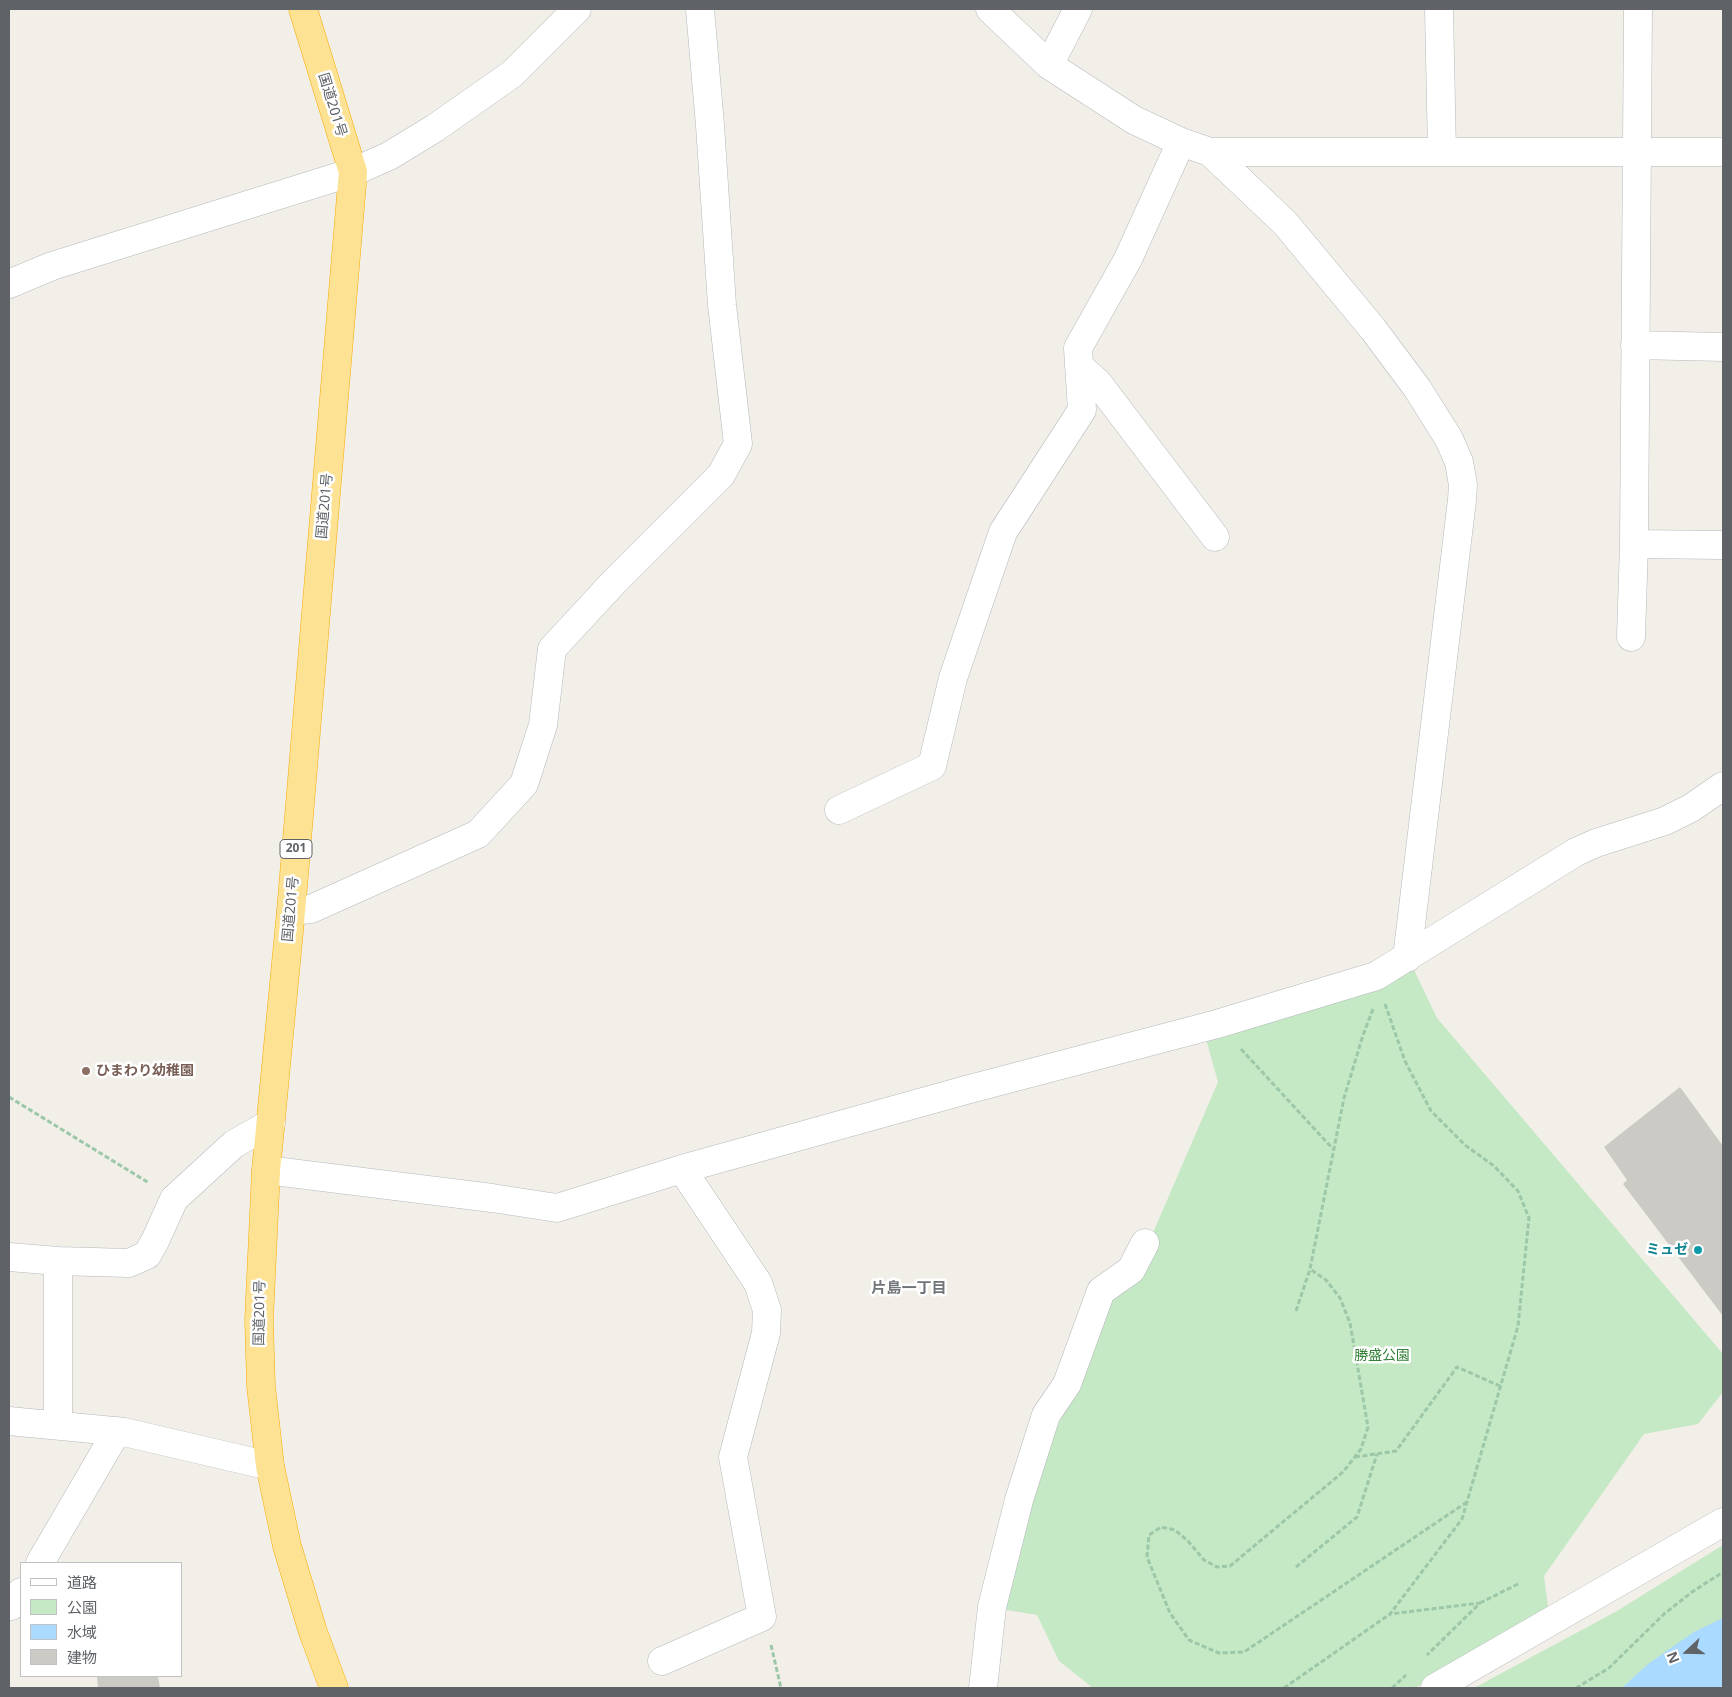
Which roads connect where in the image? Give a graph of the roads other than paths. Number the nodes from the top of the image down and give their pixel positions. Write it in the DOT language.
graph roads {
  1 [pos="303,9"];
  2 [pos="577,9"];
  3 [pos="700,9"];
  4 [pos="990,9"];
  5 [pos="1078,9"];
  6 [pos="1439,9"];
  7 [pos="1638,9"];
  8 [pos="1049,65"];
  9 [pos="1181,142"];
  10 [pos="1210,152"];
  11 [pos="1442,152"];
  12 [pos="1636,152"];
  13 [pos="1723,152"];
  14 [pos="353,172"];
  15 [pos="9,284"];
  16 [pos="1635,345"];
  17 [pos="1723,347"];
  18 [pos="1079,366"];
  19 [pos="1215,537"];
  20 [pos="1634,544"];
  21 [pos="1723,545"];
  22 [pos="1631,637"];
  23 [pos="1723,786"];
  24 [pos="839,810"];
  25 [pos="291,911"];
  26 [pos="1407,958"];
  27 [pos="271,1123"];
  28 [pos="682,1169"];
  29 [pos="266,1170"];
  30 [pos="1145,1243"];
  31 [pos="9,1257"];
  32 [pos="58,1261"];
  33 [pos="9,1421"];
  34 [pos="58,1425"];
  35 [pos="117,1431"];
  36 [pos="270,1466"];
  37 [pos="1723,1522"];
  38 [pos="41,1562"];
  39 [pos="662,1660"];
  40 [pos="334,1688"];
  41 [pos="983,1688"];
  42 [pos="1435,1688"];
  1 -- 14 [label="highway, 国道201号 / 201"];
  2 -- 14 [label="street"];
  3 -- 25 [label="street"];
  4 -- 8 [label="street"];
  5 -- 8 [label="street"];
  6 -- 11 [label="street"];
  7 -- 12 [label="street"];
  8 -- 9 [label="street"];
  9 -- 10 [label="street"];
  9 -- 18 [label="street"];
  10 -- 11 [label="street"];
  10 -- 26 [label="street"];
  11 -- 12 [label="street"];
  12 -- 13 [label="street"];
  12 -- 16 [label="street"];
  14 -- 15 [label="street"];
  14 -- 25 [label="highway, 国道201号 / 201"];
  16 -- 17 [label="street"];
  16 -- 20 [label="street"];
  18 -- 19 [label="street"];
  18 -- 24 [label="street"];
  20 -- 21 [label="street"];
  20 -- 22 [label="street"];
  23 -- 26 [label="street"];
  25 -- 27 [label="highway, 国道201号 / 201"];
  26 -- 28 [label="street"];
  27 -- 29 [label="highway, 国道201号 / 201"];
  27 -- 32 [label="street"];
  28 -- 29 [label="street"];
  28 -- 39 [label="street"];
  29 -- 36 [label="highway, 国道201号 / 201"];
  30 -- 41 [label="street"];
  31 -- 32 [label="street"];
  32 -- 34 [label="street"];
  33 -- 34 [label="street"];
  34 -- 35 [label="street"];
  35 -- 36 [label="street"];
  35 -- 38 [label="street"];
  36 -- 40 [label="highway, 国道201号 / 201"];
  37 -- 42 [label="street"];
}
